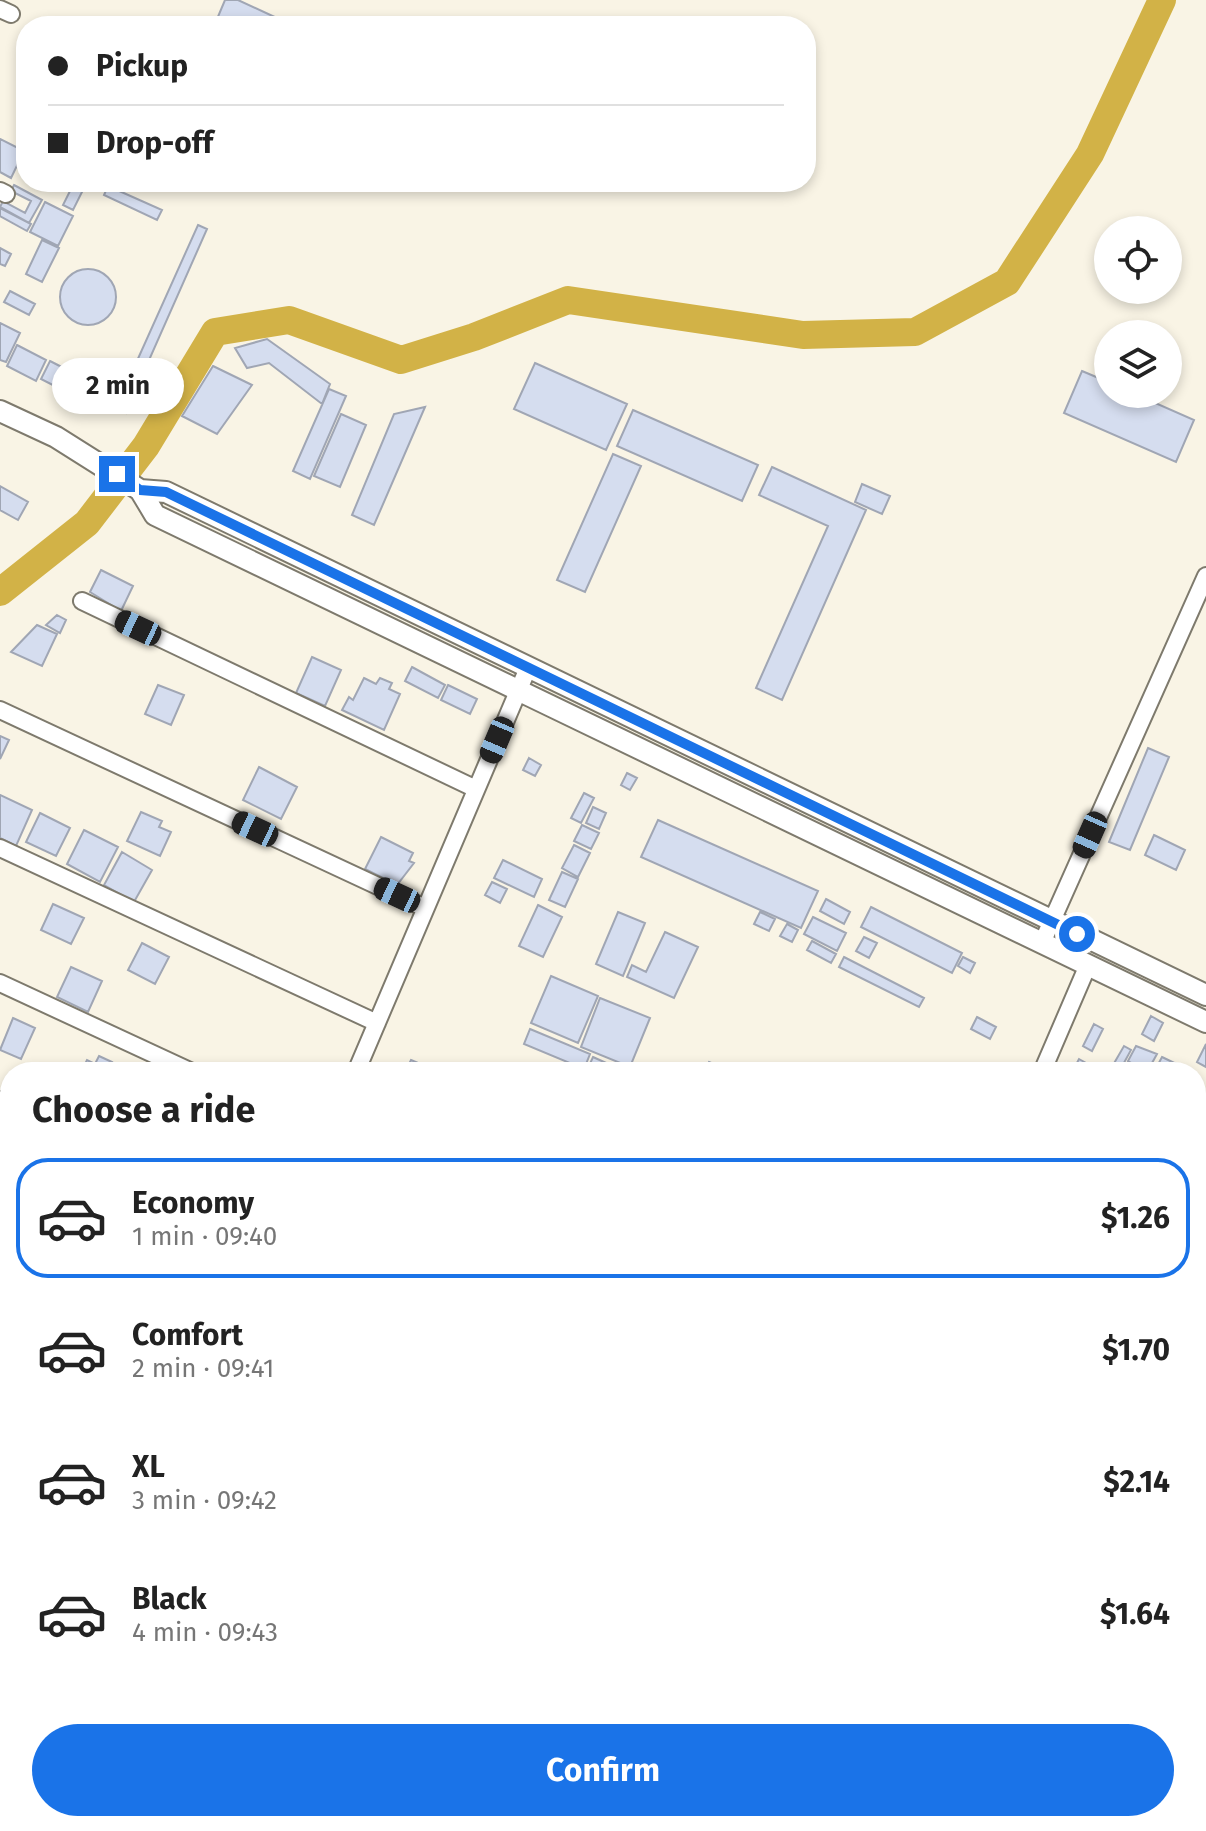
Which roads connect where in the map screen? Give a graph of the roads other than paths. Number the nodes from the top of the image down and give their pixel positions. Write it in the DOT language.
graph roads {
  1 [pos="0,411"];
  2 [pos="140,490"];
  3 [pos="1206,576"];
  4 [pos="82,601"];
  5 [pos="528,668"];
  6 [pos="517,692"];
  7 [pos="0,710"];
  8 [pos="476,789"];
  9 [pos="0,848"];
  10 [pos="425,908"];
  11 [pos="1052,921"];
  12 [pos="1042,943"];
  13 [pos="1088,965"];
  14 [pos="0,983"];
  15 [pos="1206,995"];
  16 [pos="1206,1022"];
  17 [pos="377,1023"];
  18 [pos="170,1062"];
  19 [pos="360,1062"];
  20 [pos="1046,1062"];
  1 -- 2 [label="street"];
  2 -- 5 [label="street"];
  2 -- 6 [label="street"];
  3 -- 11 [label="street"];
  4 -- 8 [label="street"];
  5 -- 6 [label="street"];
  5 -- 11 [label="street"];
  6 -- 8 [label="street"];
  6 -- 12 [label="street"];
  7 -- 10 [label="street"];
  8 -- 10 [label="street"];
  9 -- 17 [label="street"];
  10 -- 17 [label="street"];
  11 -- 12 [label="street"];
  11 -- 15 [label="street"];
  12 -- 13 [label="street"];
  13 -- 16 [label="street"];
  13 -- 20 [label="street"];
  14 -- 18 [label="street"];
  17 -- 19 [label="street"];
}
